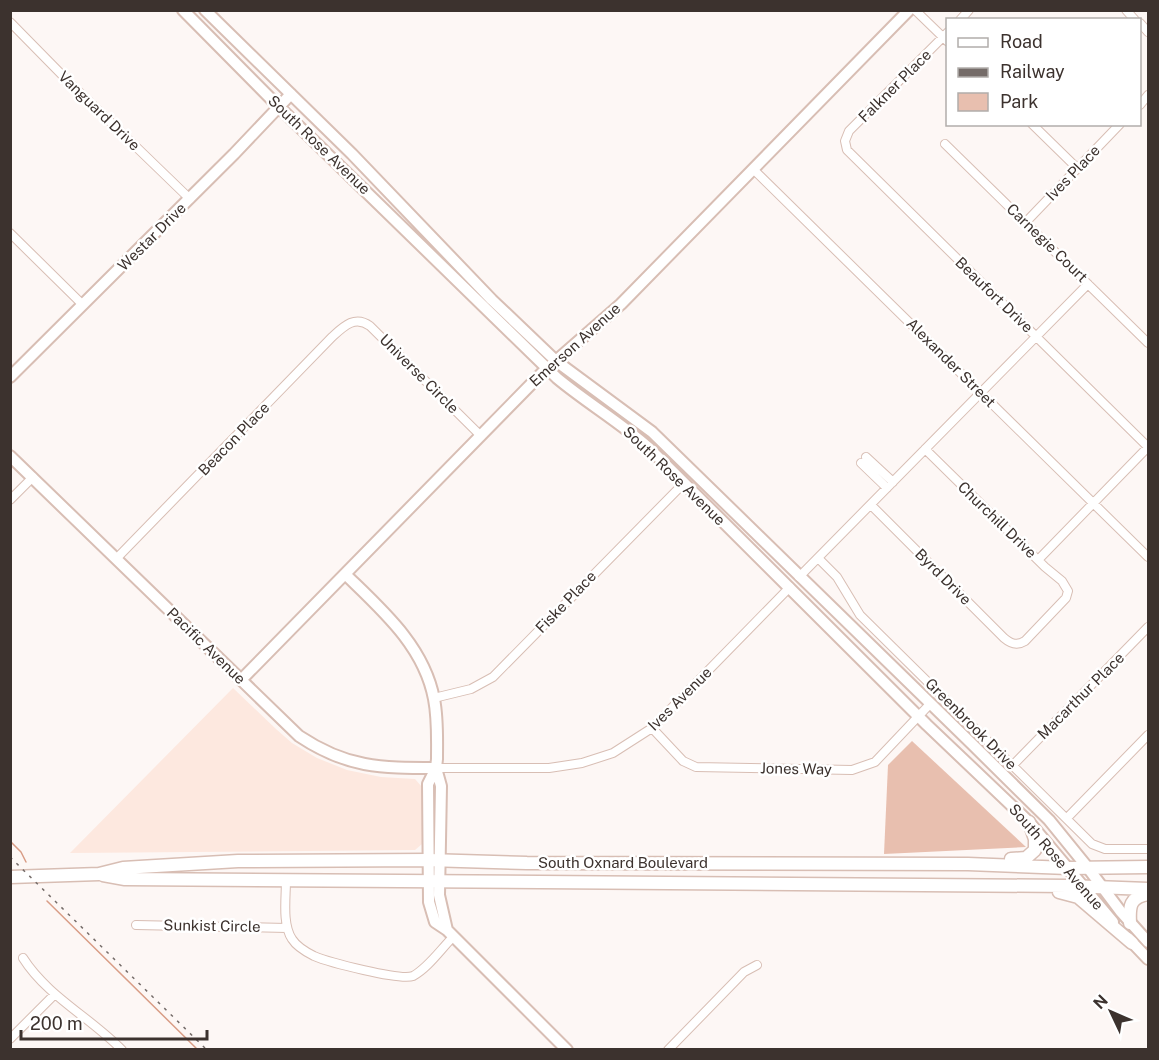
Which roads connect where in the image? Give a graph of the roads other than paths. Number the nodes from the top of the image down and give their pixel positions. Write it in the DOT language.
graph roads {
  1 [pos="183,10"];
  2 [pos="205,10"];
  3 [pos="909,10"];
  4 [pos="915,10"];
  5 [pos="10,22"];
  6 [pos="946,37"];
  7 [pos="245,72"];
  8 [pos="276,80"];
  9 [pos="291,94"];
  10 [pos="279,107"];
  11 [pos="1034,126"];
  12 [pos="1118,126"];
  13 [pos="845,141"];
  14 [pos="945,144"];
  15 [pos="352,154"];
  16 [pos="1077,168"];
  17 [pos="753,169"];
  18 [pos="190,199"];
  19 [pos="1025,222"];
  20 [pos="10,233"];
  21 [pos="1088,284"];
  22 [pos="83,305"];
  23 [pos="353,321"];
  24 [pos="1036,336"];
  25 [pos="1149,343"];
  26 [pos="552,365"];
  27 [pos="10,377"];
  28 [pos="980,393"];
  29 [pos="481,435"];
  30 [pos="1149,447"];
  31 [pos="925,449"];
  32 [pos="10,456"];
  33 [pos="864,460"];
  34 [pos="33,477"];
  35 [pos="684,483"];
  36 [pos="890,485"];
  37 [pos="10,500"];
  38 [pos="1093,503"];
  39 [pos="871,505"];
  40 [pos="736,535"];
  41 [pos="1149,557"];
  42 [pos="818,558"];
  43 [pos="116,559"];
  44 [pos="1038,560"];
  45 [pos="345,574"];
  46 [pos="799,577"];
  47 [pos="790,587"];
  48 [pos="1068,591"];
  49 [pos="1149,627"];
  50 [pos="241,680"];
  51 [pos="434,698"];
  52 [pos="930,704"];
  53 [pos="919,716"];
  54 [pos="652,728"];
  55 [pos="1149,735"];
  56 [pos="1013,765"];
  57 [pos="436,768"];
  58 [pos="1067,818"];
  59 [pos="1029,822"];
  60 [pos="1149,849"];
  61 [pos="434,861"];
  62 [pos="968,864"];
  63 [pos="1149,867"];
  64 [pos="1068,868"];
  65 [pos="1088,868"];
  66 [pos="99,874"];
  67 [pos="10,877"];
  68 [pos="286,880"];
  69 [pos="434,882"];
  70 [pos="1034,886"];
  71 [pos="1084,887"];
  72 [pos="1102,887"];
  73 [pos="1149,889"];
  74 [pos="1149,894"];
  75 [pos="1130,923"];
  76 [pos="136,925"];
  77 [pos="287,928"];
  78 [pos="450,934"];
  79 [pos="1149,942"];
  80 [pos="1132,943"];
  81 [pos="23,958"];
  82 [pos="1149,959"];
  83 [pos="757,965"];
  84 [pos="55,994"];
  85 [pos="10,1039"];
  86 [pos="117,1048"];
  87 [pos="567,1050"];
  88 [pos="668,1050"];
  1 -- 7 [label="main road, South Rose Avenue"];
  2 -- 8 [label="main road, South Rose Avenue"];
  3 -- 17 [label="main road, Emerson Avenue"];
  4 -- 6 [label="street"];
  5 -- 18 [label="street, Vanguard Drive"];
  6 -- 13 [label="street, Falkner Place"];
  7 -- 8 [label="main road"];
  7 -- 10 [label="main road, South Rose Avenue"];
  8 -- 9 [label="main road, South Rose Avenue"];
  9 -- 10 [label="main road, Westar Drive"];
  9 -- 15 [label="main road, South Rose Avenue"];
  10 -- 15 [label="main road"];
  10 -- 18 [label="main road, Westar Drive"];
  10 -- 26 [label="main road, South Rose Avenue"];
  11 -- 16 [label="street"];
  12 -- 16 [label="street, Ives Place"];
  13 -- 24 [label="street, Beaufort Drive"];
  14 -- 19 [label="street, Carnegie Court"];
  15 -- 26 [label="main road, South Rose Avenue"];
  16 -- 19 [label="street, Ives Place"];
  17 -- 26 [label="main road, Emerson Avenue"];
  17 -- 28 [label="street, Alexander Street"];
  18 -- 22 [label="main road, Westar Drive"];
  19 -- 21 [label="street, Carnegie Court"];
  20 -- 22 [label="street"];
  21 -- 24 [label="street"];
  21 -- 25 [label="street, Carnegie Court"];
  22 -- 27 [label="main road, Westar Drive"];
  23 -- 29 [label="street, Universe Circle"];
  23 -- 43 [label="street, Beacon Place"];
  24 -- 28 [label="street"];
  24 -- 30 [label="street, Beaufort Drive"];
  26 -- 29 [label="main road, Emerson Avenue"];
  26 -- 35 [label="main road, South Rose Avenue"];
  26 -- 46 [label="main road, South Rose Avenue"];
  28 -- 31 [label="street"];
  28 -- 38 [label="street, Alexander Street"];
  29 -- 45 [label="main road, Emerson Avenue"];
  30 -- 38 [label="street"];
  31 -- 36 [label="street"];
  31 -- 44 [label="street, Churchill Drive"];
  32 -- 34 [label="main road, Pacific Avenue"];
  33 -- 36 [label="street"];
  34 -- 37 [label="street"];
  34 -- 43 [label="main road, Pacific Avenue"];
  35 -- 40 [label="main road, South Rose Avenue"];
  35 -- 51 [label="street, Fiske Place"];
  36 -- 39 [label="street"];
  38 -- 41 [label="street, Alexander Street"];
  38 -- 44 [label="street"];
  39 -- 42 [label="street"];
  39 -- 48 [label="street, Byrd Drive"];
  40 -- 46 [label="main road"];
  40 -- 47 [label="main road, South Rose Avenue"];
  42 -- 46 [label="street"];
  42 -- 56 [label="street, Greenbrook Drive"];
  43 -- 50 [label="main road, Pacific Avenue"];
  44 -- 48 [label="street, Churchill Drive"];
  45 -- 50 [label="main road, Emerson Avenue"];
  45 -- 51 [label="main road"];
  46 -- 52 [label="main road, South Rose Avenue"];
  47 -- 53 [label="main road, South Rose Avenue"];
  47 -- 54 [label="street, Ives Avenue"];
  49 -- 56 [label="street, Macarthur Place"];
  50 -- 57 [label="main road, Pacific Avenue"];
  51 -- 57 [label="main road"];
  52 -- 53 [label="street, Jones Way"];
  52 -- 65 [label="main road, South Rose Avenue"];
  53 -- 54 [label="street, Jones Way"];
  53 -- 59 [label="main road, South Rose Avenue"];
  54 -- 57 [label="street, Ives Avenue"];
  55 -- 58 [label="street"];
  56 -- 58 [label="street, Greenbrook Drive"];
  57 -- 61 [label="main road"];
  58 -- 60 [label="street, Greenbrook Drive"];
  59 -- 62 [label="main road"];
  59 -- 64 [label="main road, South Rose Avenue"];
  61 -- 62 [label="main road, South Oxnard Boulevard"];
  61 -- 66 [label="main road, South Oxnard Boulevard"];
  61 -- 69 [label="main road"];
  62 -- 64 [label="main road, South Oxnard Boulevard"];
  63 -- 65 [label="main road, South Oxnard Boulevard"];
  64 -- 65 [label="main road, South Oxnard Boulevard"];
  64 -- 71 [label="main road, South Rose Avenue"];
  65 -- 72 [label="main road, South Rose Avenue"];
  66 -- 67 [label="main road, South Oxnard Boulevard"];
  66 -- 68 [label="main road, South Oxnard Boulevard"];
  68 -- 69 [label="main road, South Oxnard Boulevard"];
  68 -- 77 [label="street"];
  69 -- 70 [label="main road, South Oxnard Boulevard"];
  69 -- 78 [label="main road"];
  70 -- 71 [label="main road, South Oxnard Boulevard"];
  70 -- 80 [label="main road"];
  71 -- 72 [label="main road, South Oxnard Boulevard"];
  71 -- 80 [label="main road, South Rose Avenue"];
  72 -- 73 [label="main road, South Oxnard Boulevard"];
  72 -- 75 [label="main road, South Rose Avenue"];
  74 -- 75 [label="main road"];
  75 -- 79 [label="main road, South Rose Avenue"];
  76 -- 77 [label="street, Sunkist Circle"];
  77 -- 78 [label="street"];
  78 -- 87 [label="main road"];
  80 -- 82 [label="main road, South Rose Avenue"];
  81 -- 84 [label="street"];
  83 -- 88 [label="street"];
  84 -- 85 [label="street"];
  84 -- 86 [label="street"];
}
